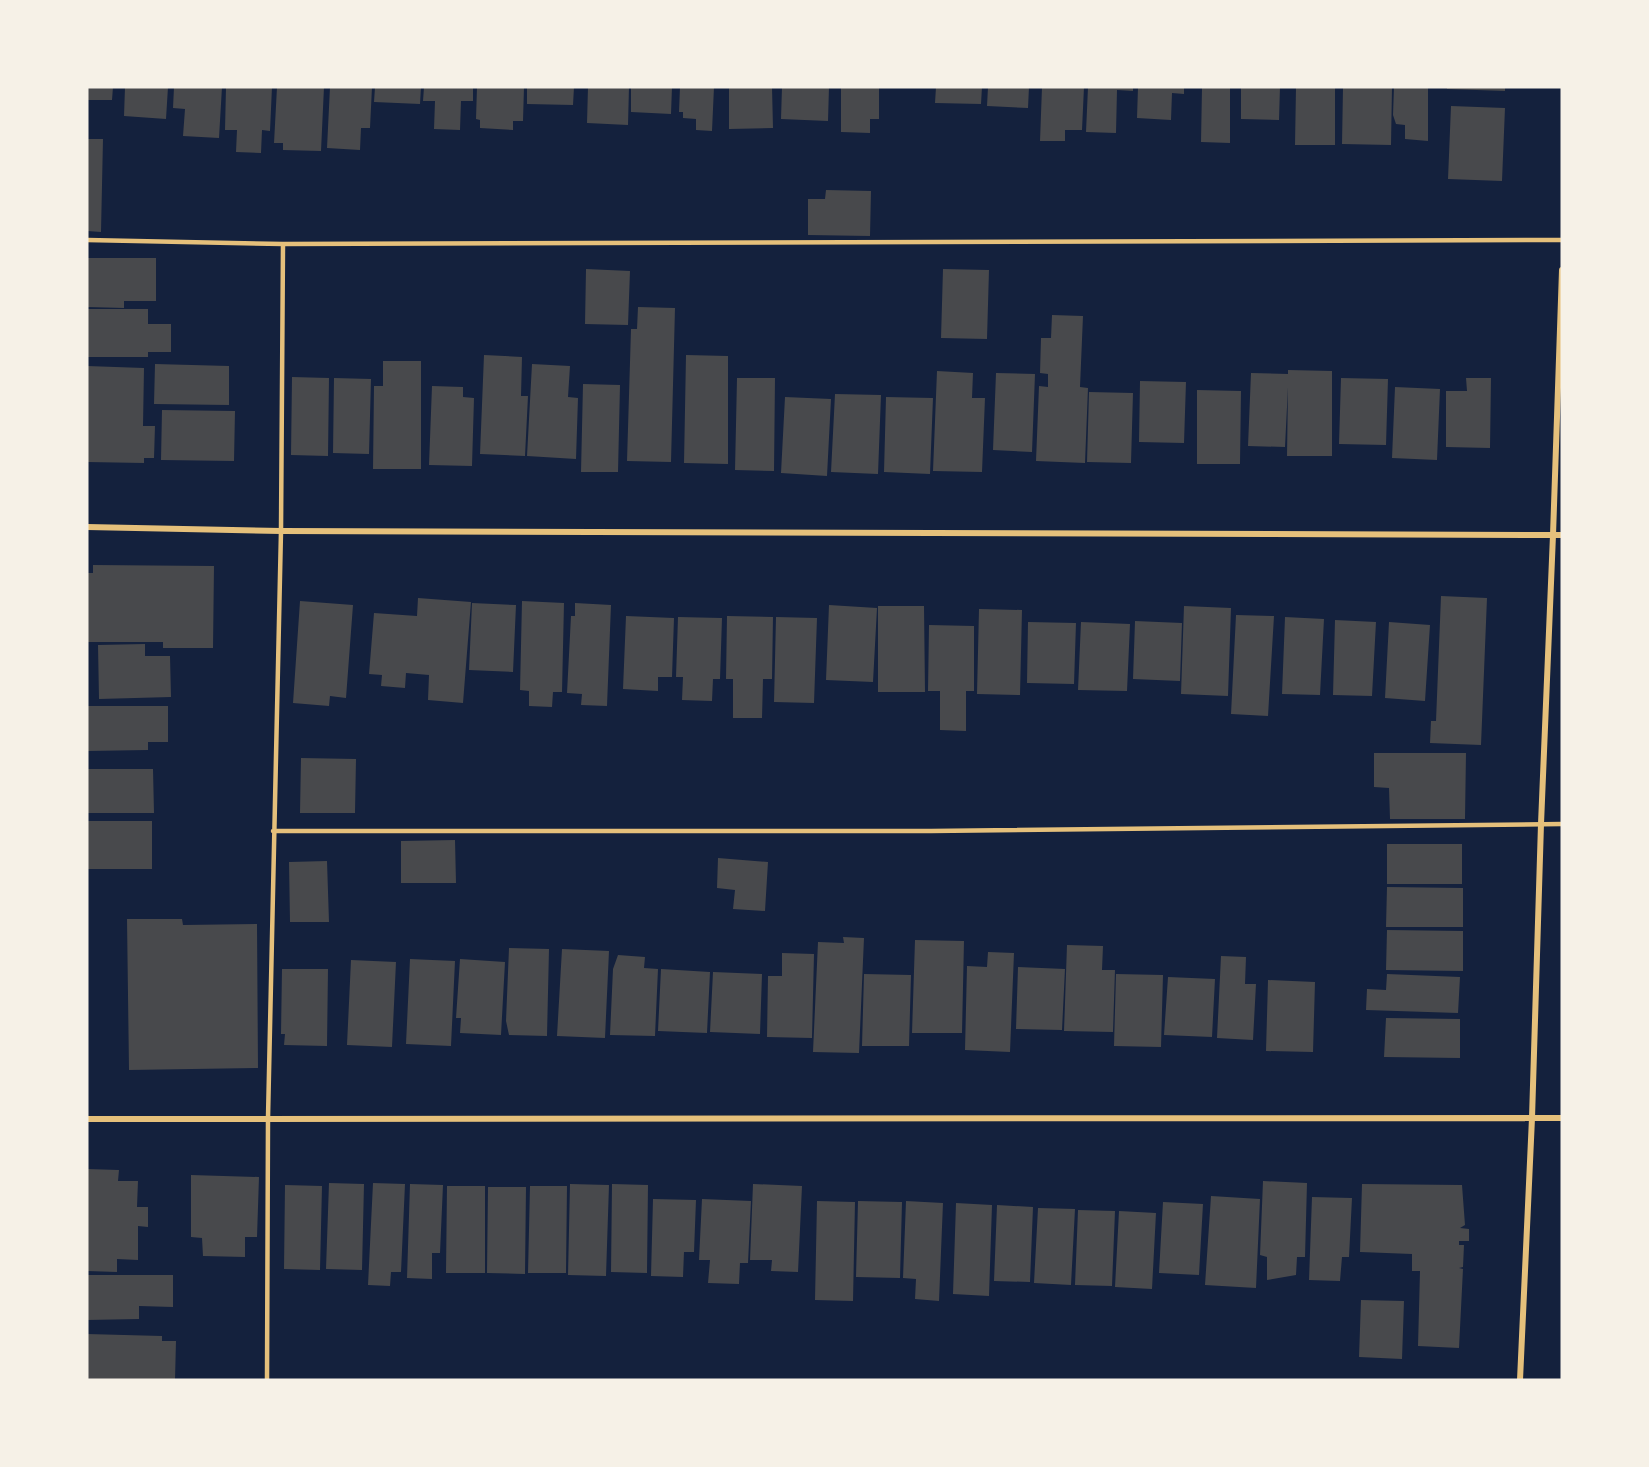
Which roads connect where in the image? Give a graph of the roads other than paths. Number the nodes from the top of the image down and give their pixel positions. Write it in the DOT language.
graph roads {
  1 [pos="87,240"];
  2 [pos="1562,240"];
  3 [pos="283,244"];
  4 [pos="1562,270"];
  5 [pos="87,527"];
  6 [pos="281,531"];
  7 [pos="1553,535"];
  8 [pos="1562,535"];
  9 [pos="1541,824"];
  10 [pos="1562,824"];
  11 [pos="273,831"];
  12 [pos="268,1118"];
  13 [pos="1532,1118"];
  14 [pos="1562,1118"];
  15 [pos="87,1119"];
  16 [pos="267,1380"];
  17 [pos="1520,1380"];
  1 -- 3 [label="lane"];
  2 -- 3 [label="lane"];
  3 -- 6 [label="lane"];
  4 -- 7 [label="street"];
  5 -- 6 [label="street"];
  6 -- 7 [label="street"];
  6 -- 11 [label="lane"];
  7 -- 8 [label="street"];
  7 -- 9 [label="street"];
  9 -- 10 [label="lane"];
  9 -- 11 [label="lane"];
  9 -- 13 [label="street"];
  11 -- 12 [label="lane"];
  12 -- 13 [label="street"];
  12 -- 15 [label="street"];
  12 -- 16 [label="lane"];
  13 -- 14 [label="street"];
  13 -- 17 [label="street"];
}
